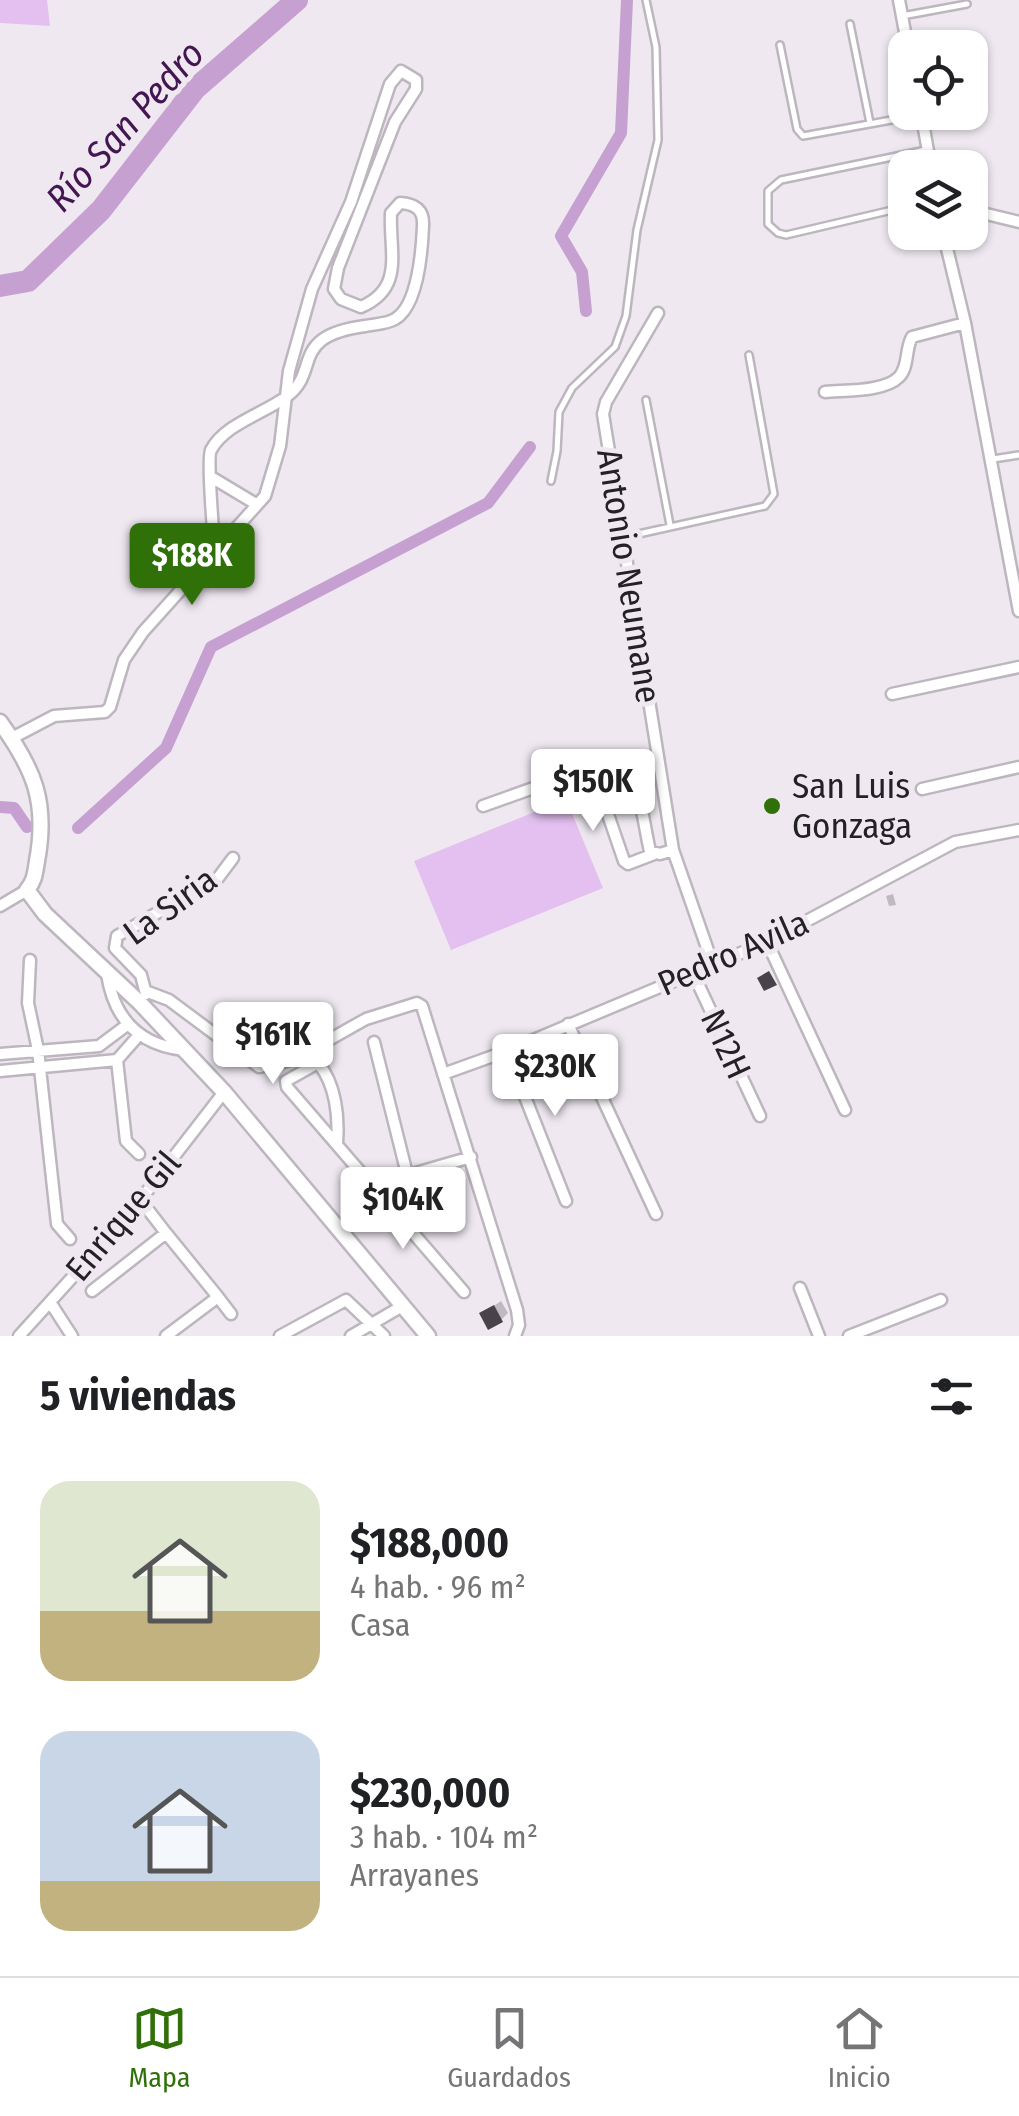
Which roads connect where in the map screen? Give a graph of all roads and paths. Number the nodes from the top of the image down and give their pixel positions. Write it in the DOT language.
graph roads {
  1 [pos="646,0"];
  2 [pos="899,0"];
  3 [pos="968,4"];
  4 [pos="902,16"];
  5 [pos="850,24"];
  6 [pos="905,30"];
  7 [pos="780,45"];
  8 [pos="888,121"];
  9 [pos="870,124"];
  10 [pos="925,130"];
  11 [pos="928,150"];
  12 [pos="888,158"];
  13 [pos="888,211"];
  14 [pos="988,214"];
  15 [pos="1019,222"];
  16 [pos="948,250"];
  17 [pos="658,313"];
  18 [pos="966,323"];
  19 [pos="748,355"];
  20 [pos="825,392"];
  21 [pos="286,398"];
  22 [pos="646,400"];
  23 [pos="1019,454"];
  24 [pos="990,460"];
  25 [pos="211,477"];
  26 [pos="551,481"];
  27 [pos="256,504"];
  28 [pos="670,526"];
  29 [pos="622,538"];
  30 [pos="215,548"];
  31 [pos="1018,604"];
  32 [pos="1019,666"];
  33 [pos="892,694"];
  34 [pos="0,722"];
  35 [pos="12,738"];
  36 [pos="1019,767"];
  37 [pos="635,786"];
  38 [pos="922,789"];
  39 [pos="483,806"];
  40 [pos="1019,830"];
  41 [pos="673,850"];
  42 [pos="654,854"];
  43 [pos="232,858"];
  44 [pos="27,890"];
  45 [pos="0,906"];
  46 [pos="766,942"];
  47 [pos="30,960"];
  48 [pos="713,965"];
  49 [pos="693,973"];
  50 [pos="108,974"];
  51 [pos="144,998"];
  52 [pos="568,1024"];
  53 [pos="127,1025"];
  54 [pos="139,1035"];
  55 [pos="374,1042"];
  56 [pos="38,1050"];
  57 [pos="185,1050"];
  58 [pos="507,1051"];
  59 [pos="0,1054"];
  60 [pos="117,1060"];
  61 [pos="39,1067"];
  62 [pos="0,1071"];
  63 [pos="443,1074"];
  64 [pos="224,1092"];
  65 [pos="845,1110"];
  66 [pos="760,1116"];
  67 [pos="337,1143"];
  68 [pos="138,1154"];
  69 [pos="472,1158"];
  70 [pos="407,1174"];
  71 [pos="374,1186"];
  72 [pos="566,1202"];
  73 [pos="148,1211"];
  74 [pos="656,1214"];
  75 [pos="166,1234"];
  76 [pos="70,1239"];
  77 [pos="800,1288"];
  78 [pos="92,1291"];
  79 [pos="464,1292"];
  80 [pos="218,1297"];
  81 [pos="942,1300"];
  82 [pos="50,1302"];
  83 [pos="404,1304"];
  84 [pos="231,1314"];
  85 [pos="373,1324"];
  86 [pos="19,1336"];
  87 [pos="72,1336"];
  88 [pos="166,1336"];
  89 [pos="280,1336"];
  90 [pos="351,1336"];
  91 [pos="384,1336"];
  92 [pos="428,1336"];
  93 [pos="515,1336"];
  94 [pos="819,1336"];
  95 [pos="849,1336"];
  1 -- 26 [label="lane"];
  2 -- 4 [label="street"];
  3 -- 4 [label="lane"];
  4 -- 6 [label="street"];
  5 -- 9 [label="lane"];
  7 -- 9 [label="lane"];
  8 -- 9 [label="lane"];
  10 -- 11 [label="street"];
  12 -- 13 [label="lane"];
  14 -- 15 [label="street"];
  16 -- 18 [label="street"];
  17 -- 29 [label="street, Antonio Neumane"];
  18 -- 20 [label="street"];
  18 -- 24 [label="street"];
  19 -- 28 [label="lane"];
  21 -- 21 [label="street"];
  21 -- 25 [label="street"];
  21 -- 27 [label="street"];
  22 -- 28 [label="lane"];
  23 -- 24 [label="lane"];
  24 -- 31 [label="street"];
  25 -- 27 [label="street"];
  25 -- 30 [label="street"];
  27 -- 30 [label="street"];
  28 -- 29 [label="lane"];
  29 -- 41 [label="street, Antonio Neumane"];
  30 -- 35 [label="street"];
  32 -- 33 [label="street"];
  34 -- 35 [label="main road"];
  35 -- 44 [label="main road"];
  36 -- 38 [label="street"];
  37 -- 39 [label="street"];
  37 -- 42 [label="street"];
  37 -- 42 [label="street"];
  40 -- 46 [label="street, Pedro Avila"];
  41 -- 42 [label="street"];
  41 -- 48 [label="street, Antonio Neumane"];
  43 -- 51 [label="street, La Siria"];
  44 -- 45 [label="street"];
  44 -- 50 [label="main road"];
  46 -- 48 [label="street, Pedro Avila"];
  46 -- 65 [label="street"];
  47 -- 56 [label="street"];
  48 -- 49 [label="street, Pedro Avila"];
  49 -- 52 [label="street, Pedro Avila"];
  49 -- 66 [label="street, N12H"];
  50 -- 51 [label="main road"];
  50 -- 53 [label="street"];
  51 -- 57 [label="main road"];
  51 -- 63 [label="street"];
  52 -- 58 [label="street, Pedro Avila"];
  52 -- 74 [label="street"];
  53 -- 54 [label="street"];
  53 -- 56 [label="street"];
  54 -- 57 [label="street"];
  54 -- 60 [label="street"];
  55 -- 70 [label="street"];
  56 -- 59 [label="street"];
  56 -- 61 [label="street"];
  57 -- 64 [label="main road"];
  58 -- 63 [label="street, Pedro Avila"];
  58 -- 72 [label="street"];
  60 -- 61 [label="street"];
  60 -- 68 [label="street"];
  61 -- 62 [label="street"];
  61 -- 76 [label="street"];
  63 -- 69 [label="street"];
  64 -- 82 [label="street, Enrique Gil"];
  64 -- 83 [label="main road"];
  67 -- 67 [label="street"];
  67 -- 71 [label="street"];
  69 -- 70 [label="street"];
  69 -- 93 [label="street"];
  70 -- 71 [label="street"];
  71 -- 79 [label="street"];
  73 -- 75 [label="street"];
  75 -- 78 [label="street"];
  75 -- 80 [label="street"];
  77 -- 94 [label="street"];
  80 -- 84 [label="street"];
  80 -- 88 [label="street"];
  81 -- 95 [label="street"];
  82 -- 86 [label="street, Enrique Gil"];
  82 -- 87 [label="street"];
  83 -- 85 [label="street"];
  83 -- 92 [label="main road"];
  85 -- 89 [label="street"];
  85 -- 90 [label="street"];
  85 -- 91 [label="street"];
}
